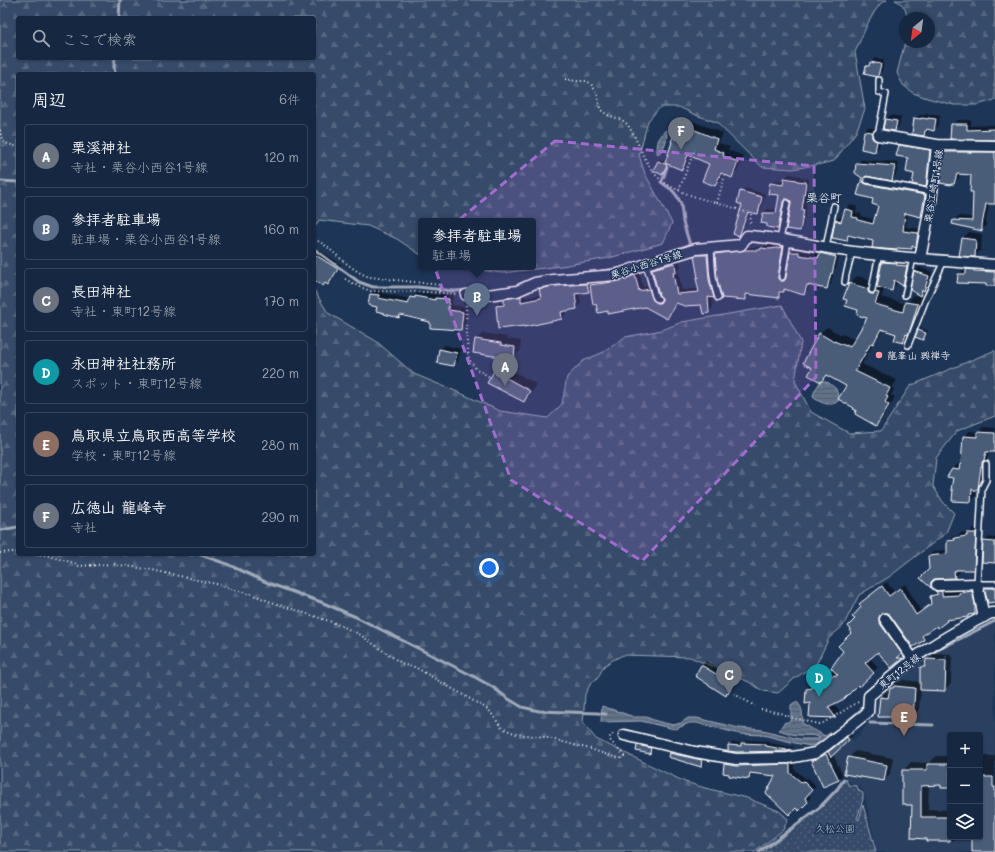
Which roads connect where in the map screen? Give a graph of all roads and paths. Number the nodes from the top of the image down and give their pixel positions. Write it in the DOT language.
graph roads {
  1 [pos="565,79"];
  2 [pos="879,80"];
  3 [pos="0,130"];
  4 [pos="878,135"];
  5 [pos="937,145"];
  6 [pos="16,146"];
  7 [pos="995,146"];
  8 [pos="695,149"];
  9 [pos="724,178"];
  10 [pos="867,180"];
  11 [pos="679,190"];
  12 [pos="932,192"];
  13 [pos="717,203"];
  14 [pos="787,204"];
  15 [pos="834,206"];
  16 [pos="751,214"];
  17 [pos="316,241"];
  18 [pos="784,241"];
  19 [pos="711,247"];
  20 [pos="826,247"];
  21 [pos="852,252"];
  22 [pos="879,254"];
  23 [pos="916,258"];
  24 [pos="944,261"];
  25 [pos="646,264"];
  26 [pos="995,264"];
  27 [pos="782,277"];
  28 [pos="345,279"];
  29 [pos="846,282"];
  30 [pos="872,290"];
  31 [pos="439,293"];
  32 [pos="466,295"];
  33 [pos="905,295"];
  34 [pos="718,298"];
  35 [pos="658,299"];
  36 [pos="908,345"];
  37 [pos="490,377"];
  38 [pos="986,464"];
  39 [pos="16,552"];
  40 [pos="0,553"];
  41 [pos="48,556"];
  42 [pos="977,584"];
  43 [pos="995,584"];
  44 [pos="937,585"];
  45 [pos="995,613"];
  46 [pos="984,617"];
  47 [pos="885,619"];
  48 [pos="913,660"];
  49 [pos="734,694"];
  50 [pos="868,696"];
  51 [pos="755,706"];
  52 [pos="761,709"];
  53 [pos="624,735"];
  1 -- 11 [label="path"];
  2 -- 4 [label="lane"];
  3 -- 6 [label="path"];
  4 -- 5 [label="street"];
  5 -- 7 [label="street, 栗谷江崎町1号線"];
  5 -- 12 [label="street, 栗谷江崎町1号線"];
  8 -- 11 [label="path"];
  9 -- 13 [label="path"];
  10 -- 12 [label="lane"];
  11 -- 13 [label="path"];
  12 -- 23 [label="street, 栗谷江崎町1号線"];
  13 -- 16 [label="path"];
  14 -- 18 [label="lane"];
  15 -- 20 [label="lane"];
  17 -- 31 [label="path"];
  18 -- 19 [label="street, 栗谷小西谷1号線"];
  18 -- 20 [label="street, 栗谷小西谷1号線"];
  18 -- 27 [label="lane"];
  19 -- 25 [label="street, 栗谷小西谷1号線"];
  19 -- 34 [label="lane"];
  20 -- 21 [label="street, 栗谷小西谷1号線"];
  21 -- 22 [label="street, 栗谷小西谷1号線"];
  21 -- 29 [label="lane"];
  22 -- 23 [label="street, 栗谷小西谷1号線"];
  22 -- 30 [label="lane"];
  23 -- 24 [label="street, 栗谷小西谷1号線"];
  23 -- 33 [label="lane"];
  24 -- 26 [label="street, 栗谷小西谷1号線"];
  24 -- 36 [label="lane"];
  25 -- 32 [label="street, 栗谷小西谷1号線"];
  25 -- 35 [label="lane"];
  28 -- 31 [label="path"];
  31 -- 32 [label="path"];
  32 -- 37 [label="path"];
  38 -- 42 [label="lane"];
  39 -- 40 [label="path"];
  41 -- 53 [label="path"];
  42 -- 43 [label="lane"];
  42 -- 44 [label="street"];
  42 -- 46 [label="street"];
  45 -- 46 [label="street, 東町12号線"];
  46 -- 48 [label="street, 東町12号線"];
  47 -- 48 [label="street"];
  48 -- 50 [label="street, 東町12号線"];
  49 -- 51 [label="path"];
  50 -- 52 [label="path"];
  50 -- 53 [label="street, 東町12号線"];
}
